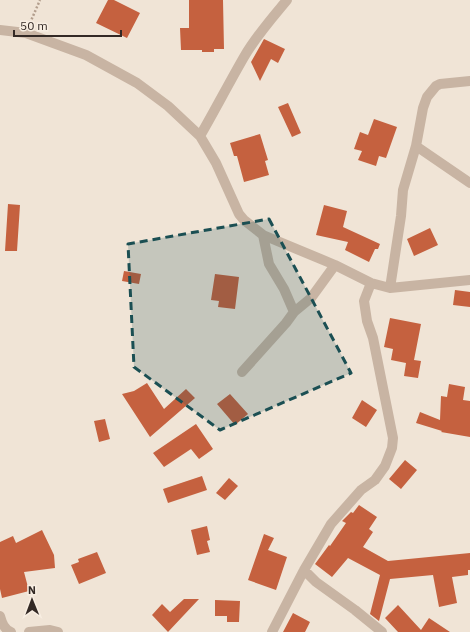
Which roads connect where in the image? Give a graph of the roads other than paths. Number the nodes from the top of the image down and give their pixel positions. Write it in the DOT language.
graph roads {
  1 [pos="287,0"];
  2 [pos="0,30"];
  3 [pos="470,81"];
  4 [pos="200,136"];
  5 [pos="416,146"];
  6 [pos="470,183"];
  7 [pos="263,235"];
  8 [pos="335,265"];
  9 [pos="470,280"];
  10 [pos="371,283"];
  11 [pos="390,288"];
  12 [pos="294,312"];
  13 [pos="242,372"];
  14 [pos="304,570"];
  15 [pos="0,616"];
  16 [pos="11,632"];
  17 [pos="29,632"];
  18 [pos="58,632"];
  19 [pos="272,632"];
  20 [pos="382,632"];
  1 -- 4 [label="street"];
  2 -- 4 [label="street"];
  3 -- 5 [label="street"];
  4 -- 7 [label="street"];
  5 -- 6 [label="street"];
  5 -- 11 [label="street"];
  7 -- 8 [label="street"];
  7 -- 12 [label="street"];
  8 -- 10 [label="street"];
  8 -- 12 [label="street"];
  9 -- 11 [label="street"];
  10 -- 11 [label="street"];
  10 -- 14 [label="street"];
  12 -- 13 [label="street"];
  14 -- 19 [label="street"];
  14 -- 20 [label="street"];
  15 -- 16 [label="street"];
  17 -- 18 [label="street"];
}
